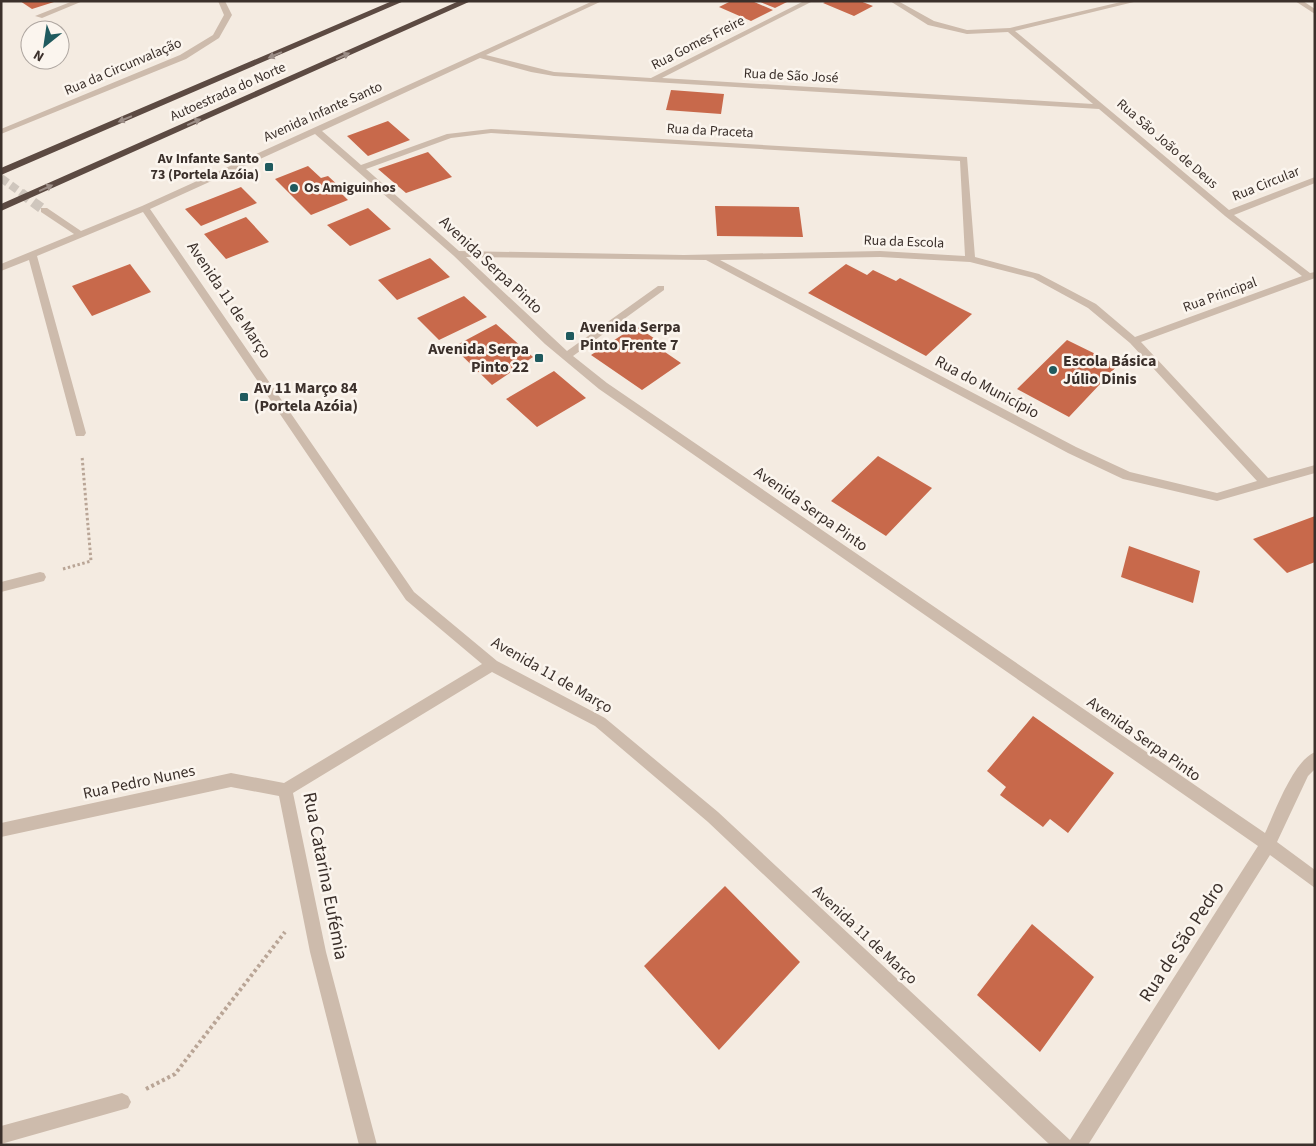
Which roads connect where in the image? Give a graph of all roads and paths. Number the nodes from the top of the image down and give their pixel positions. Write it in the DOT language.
graph roads {
  1 [pos="80,1"];
  2 [pos="221,1"];
  3 [pos="400,1"];
  4 [pos="467,1"];
  5 [pos="599,1"];
  6 [pos="810,1"];
  7 [pos="893,1"];
  8 [pos="1135,1"];
  9 [pos="1298,1"];
  10 [pos="1315,12"];
  11 [pos="39,16"];
  12 [pos="1010,30"];
  13 [pos="480,56"];
  14 [pos="652,80"];
  15 [pos="1102,107"];
  16 [pos="316,130"];
  17 [pos="1,132"];
  18 [pos="361,168"];
  19 [pos="1,172"];
  20 [pos="1315,180"];
  21 [pos="1,208"];
  22 [pos="145,208"];
  23 [pos="44,210"];
  24 [pos="1228,214"];
  25 [pos="81,235"];
  26 [pos="457,254"];
  27 [pos="32,255"];
  28 [pos="708,258"];
  29 [pos="970,259"];
  30 [pos="1,268"];
  31 [pos="1312,276"];
  32 [pos="661,288"];
  33 [pos="1134,341"];
  34 [pos="567,356"];
  35 [pos="80,433"];
  36 [pos="1315,469"];
  37 [pos="1265,483"];
  38 [pos="40,577"];
  39 [pos="1,587"];
  40 [pos="492,665"];
  41 [pos="1315,759"];
  42 [pos="284,790"];
  43 [pos="1,830"];
  44 [pos="1268,844"];
  45 [pos="1315,880"];
  46 [pos="308,903"];
  47 [pos="122,1102"];
  48 [pos="1,1135"];
  49 [pos="368,1145"];
  50 [pos="1064,1145"];
  51 [pos="1077,1145"];
  1 -- 11 [label="street"];
  2 -- 17 [label="street, Rua da Circunvalação"];
  3 -- 19 [label="highway, Autoestrada do Norte, one-way"];
  21 -- 4 [label="highway, Autoestrada do Norte, one-way"];
  5 -- 13 [label="street, Avenida Infante Santo"];
  6 -- 14 [label="street, Rua Gomes Freire"];
  7 -- 12 [label="street"];
  8 -- 12 [label="street"];
  9 -- 10 [label="street"];
  12 -- 15 [label="street, Rua São João de Deus"];
  13 -- 14 [label="street, Rua de São José"];
  13 -- 16 [label="street, Avenida Infante Santo"];
  14 -- 15 [label="street, Rua de São José"];
  15 -- 24 [label="street, Rua São João de Deus"];
  16 -- 18 [label="street, Avenida Serpa Pinto"];
  16 -- 22 [label="street, Avenida Infante Santo"];
  18 -- 26 [label="street, Avenida Serpa Pinto"];
  18 -- 29 [label="street, Rua da Praceta"];
  20 -- 24 [label="street, Rua Circular"];
  22 -- 25 [label="street, Avenida Infante Santo"];
  22 -- 40 [label="street, Avenida 11 de Março"];
  23 -- 25 [label="street"];
  24 -- 31 [label="street, Rua São João de Deus"];
  25 -- 27 [label="street, Avenida Infante Santo"];
  26 -- 28 [label="street, Rua da Escola"];
  26 -- 34 [label="street, Avenida Serpa Pinto"];
  27 -- 30 [label="street, Avenida Infante Santo"];
  27 -- 35 [label="street"];
  28 -- 29 [label="street, Rua da Escola"];
  28 -- 37 [label="street, Rua do Município"];
  29 -- 33 [label="street, Rua da Escola"];
  31 -- 33 [label="street, Rua Principal"];
  32 -- 34 [label="street"];
  33 -- 37 [label="street, Rua da Escola"];
  34 -- 44 [label="street, Avenida Serpa Pinto"];
  35 -- 38 [label="path"];
  36 -- 37 [label="street, Rua do Município"];
  38 -- 39 [label="street"];
  40 -- 42 [label="street, Rua Catarina Eufémia"];
  40 -- 50 [label="street, Avenida 11 de Março"];
  41 -- 44 [label="street, Rua de São Pedro"];
  42 -- 43 [label="street, Rua Pedro Nunes"];
  42 -- 46 [label="street, Rua Catarina Eufémia"];
  44 -- 45 [label="street, Avenida Serpa Pinto"];
  44 -- 51 [label="street, Rua de São Pedro"];
  46 -- 47 [label="path"];
  46 -- 49 [label="street, Rua Catarina Eufémia"];
  47 -- 48 [label="street"];
}
